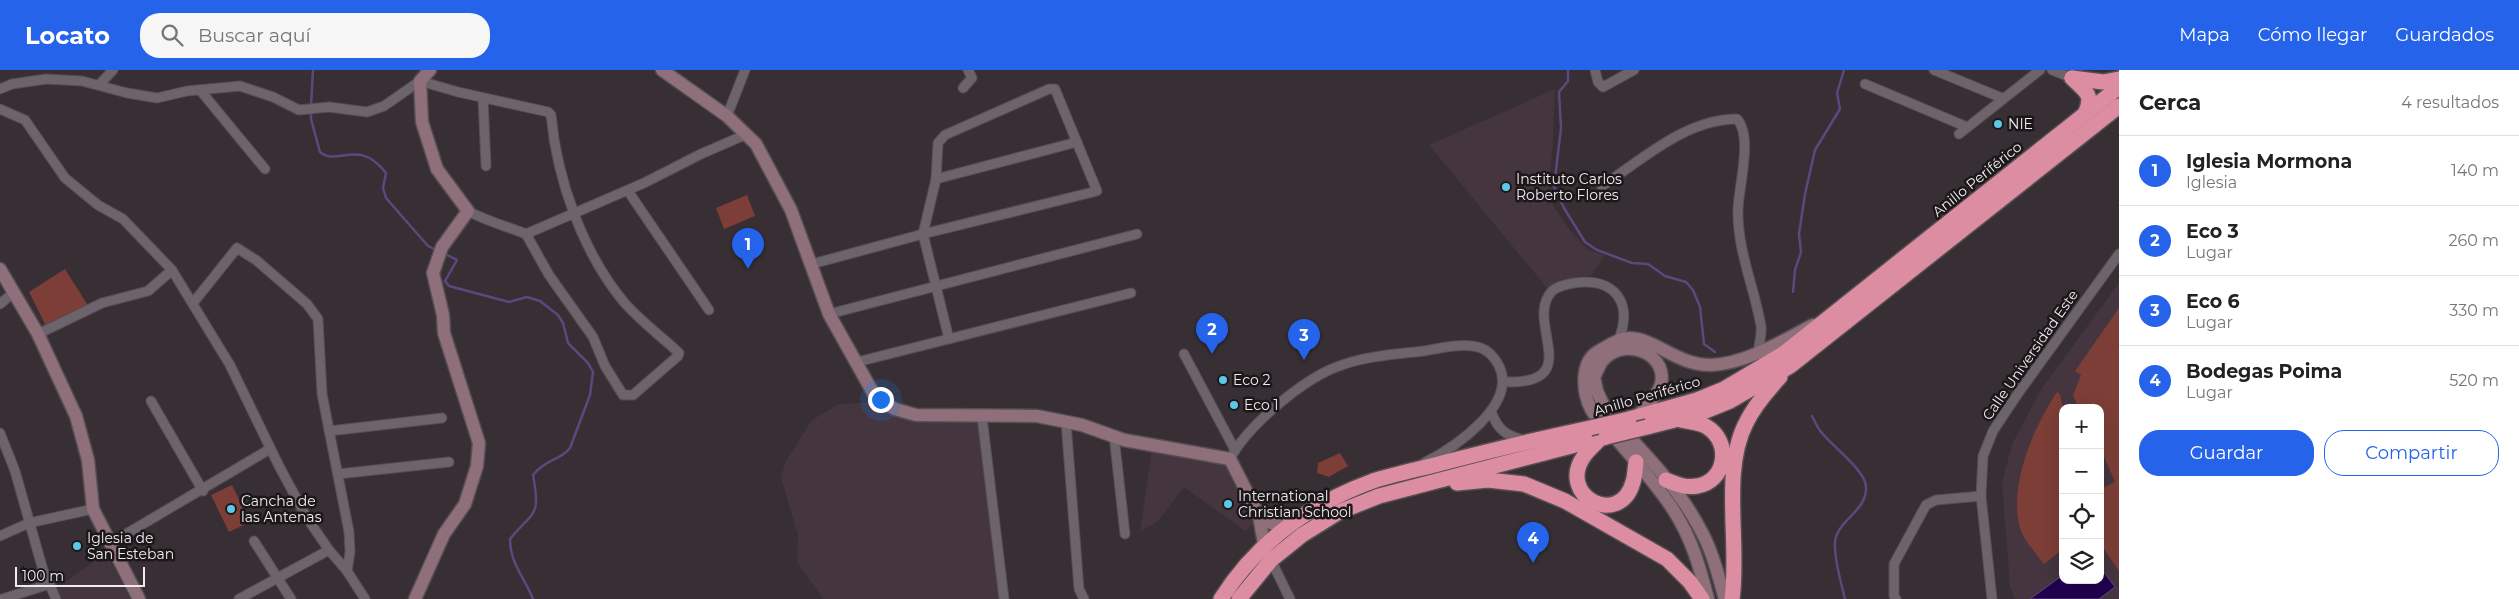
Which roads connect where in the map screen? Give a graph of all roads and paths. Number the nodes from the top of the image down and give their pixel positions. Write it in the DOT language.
graph roads {
  1 [pos="113,70"];
  2 [pos="430,70"];
  3 [pos="662,70"];
  4 [pos="746,70"];
  5 [pos="968,70"];
  6 [pos="1595,70"];
  7 [pos="1634,70"];
  8 [pos="1934,70"];
  9 [pos="2040,70"];
  10 [pos="2052,70"];
  11 [pos="2072,78"];
  12 [pos="2119,79"];
  13 [pos="420,81"];
  14 [pos="1865,84"];
  15 [pos="99,85"];
  16 [pos="2119,87"];
  17 [pos="963,88"];
  18 [pos="0,89"];
  19 [pos="200,90"];
  20 [pos="483,98"];
  21 [pos="2002,98"];
  22 [pos="2119,106"];
  23 [pos="0,109"];
  24 [pos="2085,114"];
  25 [pos="728,116"];
  26 [pos="1967,127"];
  27 [pos="747,134"];
  28 [pos="1959,134"];
  29 [pos="1077,142"];
  30 [pos="486,166"];
  31 [pos="265,169"];
  32 [pos="936,180"];
  33 [pos="1602,186"];
  34 [pos="628,191"];
  35 [pos="468,211"];
  36 [pos="574,213"];
  37 [pos="526,234"];
  38 [pos="923,234"];
  39 [pos="1137,234"];
  40 [pos="2119,254"];
  41 [pos="812,264"];
  42 [pos="0,269"];
  43 [pos="172,270"];
  44 [pos="937,287"];
  45 [pos="13,293"];
  46 [pos="1131,293"];
  47 [pos="193,303"];
  48 [pos="0,304"];
  49 [pos="709,310"];
  50 [pos="829,314"];
  51 [pos="1831,316"];
  52 [pos="38,334"];
  53 [pos="949,339"];
  54 [pos="1618,341"];
  55 [pos="1758,353"];
  56 [pos="1184,354"];
  57 [pos="857,362"];
  58 [pos="1790,366"];
  59 [pos="1504,382"];
  60 [pos="151,401"];
  61 [pos="1491,411"];
  62 [pos="982,417"];
  63 [pos="442,418"];
  64 [pos="1680,419"];
  65 [pos="1637,421"];
  66 [pos="1066,422"];
  67 [pos="0,432"];
  68 [pos="329,432"];
  69 [pos="1599,434"];
  70 [pos="1114,436"];
  71 [pos="1529,441"];
  72 [pos="270,449"];
  73 [pos="1232,455"];
  74 [pos="449,462"];
  75 [pos="1636,462"];
  76 [pos="338,474"];
  77 [pos="1403,474"];
  78 [pos="1666,480"];
  79 [pos="1418,485"];
  80 [pos="203,491"];
  81 [pos="1981,496"];
  82 [pos="93,508"];
  83 [pos="1259,516"];
  84 [pos="1293,522"];
  85 [pos="30,523"];
  86 [pos="1125,534"];
  87 [pos="0,536"];
  88 [pos="254,540"];
  89 [pos="109,544"];
  90 [pos="1264,544"];
  91 [pos="329,550"];
  92 [pos="1271,560"];
  93 [pos="347,571"];
  94 [pos="277,578"];
  95 [pos="50,584"];
  96 [pos="1895,598"];
  97 [pos="2,599"];
  98 [pos="56,599"];
  99 [pos="139,599"];
  100 [pos="239,599"];
  101 [pos="291,599"];
  102 [pos="365,599"];
  103 [pos="415,599"];
  104 [pos="1004,599"];
  105 [pos="1084,599"];
  106 [pos="1221,599"];
  107 [pos="1239,599"];
  108 [pos="1290,599"];
  109 [pos="1702,599"];
  110 [pos="1708,599"];
  111 [pos="1725,599"];
  112 [pos="1732,599"];
  113 [pos="1992,599"];
  1 -- 15 [label="street"];
  2 -- 13 [label="street"];
  3 -- 25 [label="street"];
  4 -- 25 [label="street"];
  5 -- 17 [label="street"];
  6 -- 7 [label="street"];
  8 -- 21 [label="street"];
  9 -- 21 [label="street"];
  10 -- 11 [label="street"];
  11 -- 12 [label="highway"];
  11 -- 24 [label="highway"];
  13 -- 19 [label="street"];
  13 -- 20 [label="street"];
  13 -- 35 [label="street"];
  14 -- 26 [label="street"];
  15 -- 18 [label="street"];
  15 -- 19 [label="street"];
  16 -- 24 [label="highway, Anillo Periférico"];
  19 -- 31 [label="street"];
  20 -- 30 [label="street"];
  20 -- 36 [label="street"];
  21 -- 26 [label="street"];
  22 -- 58 [label="highway, Anillo Periférico"];
  23 -- 43 [label="street"];
  24 -- 51 [label="highway, Anillo Periférico"];
  25 -- 27 [label="street"];
  26 -- 28 [label="street"];
  27 -- 34 [label="street"];
  27 -- 41 [label="street"];
  29 -- 32 [label="street"];
  29 -- 32 [label="street"];
  29 -- 38 [label="street"];
  32 -- 38 [label="street"];
  33 -- 55 [label="street"];
  34 -- 36 [label="street"];
  34 -- 49 [label="street"];
  35 -- 37 [label="street"];
  35 -- 103 [label="street"];
  36 -- 37 [label="street"];
  36 -- 37 [label="street"];
  38 -- 41 [label="street"];
  38 -- 44 [label="street"];
  39 -- 44 [label="street"];
  40 -- 81 [label="street, Calle Universidad Este"];
  41 -- 50 [label="street"];
  42 -- 45 [label="street"];
  43 -- 47 [label="street"];
  43 -- 52 [label="street"];
  44 -- 50 [label="street"];
  44 -- 53 [label="street"];
  45 -- 48 [label="street"];
  45 -- 52 [label="street"];
  46 -- 53 [label="street"];
  47 -- 68 [label="street"];
  47 -- 72 [label="street"];
  50 -- 57 [label="street"];
  51 -- 55 [label="street"];
  51 -- 65 [label="highway, Anillo Periférico"];
  52 -- 82 [label="street"];
  53 -- 57 [label="street"];
  54 -- 55 [label="street"];
  54 -- 59 [label="street"];
  54 -- 75 [label="street"];
  56 -- 73 [label="street"];
  57 -- 62 [label="street"];
  58 -- 64 [label="highway, Anillo Periférico"];
  58 -- 112 [label="highway"];
  59 -- 61 [label="street"];
  59 -- 73 [label="street"];
  60 -- 80 [label="street"];
  61 -- 71 [label="street"];
  61 -- 77 [label="street"];
  62 -- 66 [label="street"];
  62 -- 104 [label="street"];
  63 -- 68 [label="street"];
  64 -- 65 [label="highway, Anillo Periférico"];
  64 -- 78 [label="highway"];
  65 -- 69 [label="highway, Anillo Periférico, bridge"];
  65 -- 78 [label="street"];
  66 -- 70 [label="street"];
  66 -- 105 [label="street"];
  67 -- 85 [label="street"];
  68 -- 76 [label="street"];
  69 -- 71 [label="highway, Anillo Periférico"];
  69 -- 75 [label="highway"];
  69 -- 79 [label="highway, Anillo Periférico"];
  70 -- 73 [label="street"];
  70 -- 86 [label="street"];
  71 -- 77 [label="highway, Anillo Periférico"];
  72 -- 80 [label="street"];
  72 -- 91 [label="street"];
  73 -- 83 [label="street"];
  74 -- 76 [label="street"];
  75 -- 110 [label="street"];
  76 -- 93 [label="street"];
  77 -- 84 [label="highway, Anillo Periférico"];
  78 -- 111 [label="street"];
  79 -- 92 [label="highway, Anillo Periférico"];
  79 -- 109 [label="highway"];
  80 -- 89 [label="street"];
  81 -- 96 [label="street"];
  81 -- 113 [label="street, Calle Universidad Este"];
  82 -- 85 [label="street"];
  82 -- 89 [label="street"];
  83 -- 84 [label="street"];
  83 -- 90 [label="street"];
  84 -- 90 [label="highway, Anillo Periférico"];
  85 -- 87 [label="street"];
  85 -- 95 [label="street"];
  88 -- 94 [label="street"];
  89 -- 99 [label="street"];
  90 -- 106 [label="highway, Anillo Periférico"];
  91 -- 93 [label="street"];
  91 -- 94 [label="street"];
  92 -- 107 [label="highway, Anillo Periférico"];
  92 -- 108 [label="street"];
  93 -- 102 [label="street"];
  94 -- 100 [label="street"];
  94 -- 101 [label="street"];
  95 -- 97 [label="street"];
  95 -- 98 [label="street"];
}
